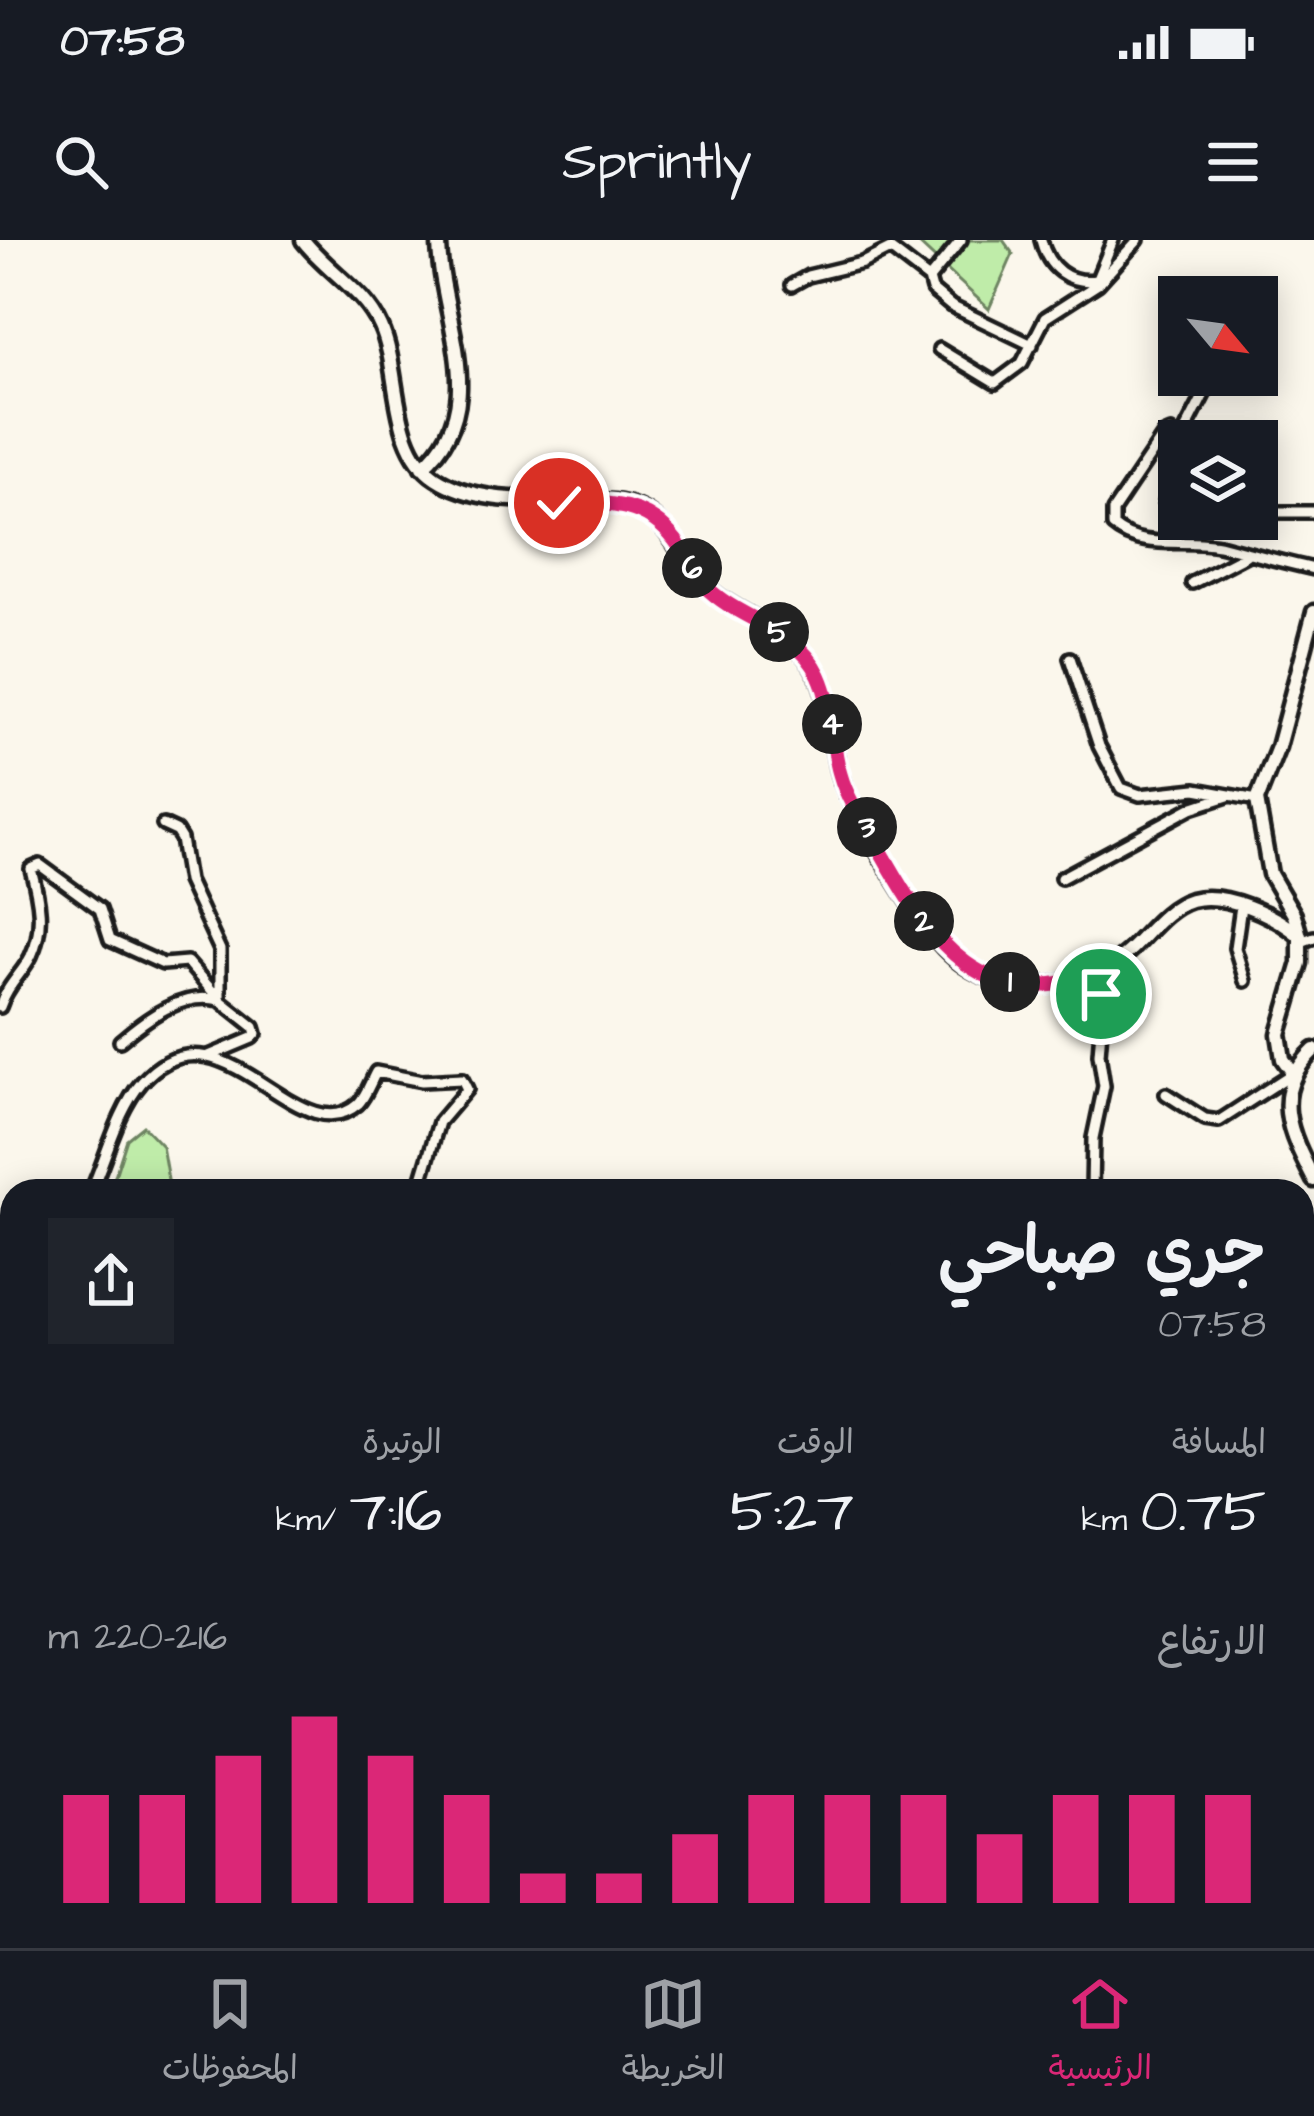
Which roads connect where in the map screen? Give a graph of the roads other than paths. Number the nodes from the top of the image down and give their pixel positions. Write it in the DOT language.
graph roads {
  1 [pos="303,240"];
  2 [pos="439,240"];
  3 [pos="961,240"];
  4 [pos="1042,240"];
  5 [pos="1113,240"];
  6 [pos="1138,240"];
  7 [pos="929,279"];
  8 [pos="1097,282"];
  9 [pos="792,285"];
  10 [pos="1032,345"];
  11 [pos="939,349"];
  12 [pos="1158,443"];
  13 [pos="422,467"];
  14 [pos="1278,512"];
  15 [pos="1314,512"];
  16 [pos="1158,540"];
  17 [pos="1160,540"];
  18 [pos="1246,555"];
  19 [pos="1314,569"];
  20 [pos="1192,583"];
  21 [pos="1314,612"];
  22 [pos="1070,658"];
  23 [pos="1308,660"];
  24 [pos="1233,795"];
  25 [pos="1257,800"];
  26 [pos="163,825"];
  27 [pos="1061,878"];
  28 [pos="1241,906"];
  29 [pos="1305,938"];
  30 [pos="1097,973"];
  31 [pos="1245,981"];
  32 [pos="220,1000"];
  33 [pos="0,1007"];
  34 [pos="120,1041"];
  35 [pos="1314,1051"];
  36 [pos="209,1056"];
  37 [pos="1293,1073"];
  38 [pos="1166,1094"];
  39 [pos="97,1179"];
  40 [pos="422,1179"];
  41 [pos="1092,1179"];
  42 [pos="1314,1179"];
  1 -- 13 [label="main road"];
  2 -- 13 [label="main road"];
  3 -- 7 [label="street"];
  4 -- 8 [label="street"];
  5 -- 8 [label="street"];
  6 -- 8 [label="street"];
  7 -- 9 [label="street"];
  7 -- 10 [label="street"];
  8 -- 10 [label="street"];
  10 -- 11 [label="street"];
  12 -- 16 [label="street"];
  13 -- 30 [label="main road"];
  14 -- 15 [label="street"];
  17 -- 18 [label="street"];
  18 -- 19 [label="street"];
  18 -- 20 [label="street"];
  21 -- 23 [label="main road"];
  22 -- 24 [label="street"];
  23 -- 25 [label="main road"];
  24 -- 25 [label="street"];
  24 -- 27 [label="street"];
  25 -- 29 [label="main road"];
  26 -- 32 [label="street"];
  28 -- 29 [label="main road"];
  28 -- 30 [label="main road"];
  28 -- 31 [label="street"];
  29 -- 37 [label="main road"];
  30 -- 41 [label="street"];
  32 -- 33 [label="street"];
  32 -- 34 [label="street"];
  32 -- 36 [label="street"];
  35 -- 37 [label="main road"];
  36 -- 39 [label="street"];
  36 -- 40 [label="street"];
  37 -- 38 [label="street"];
  37 -- 42 [label="main road"];
}
